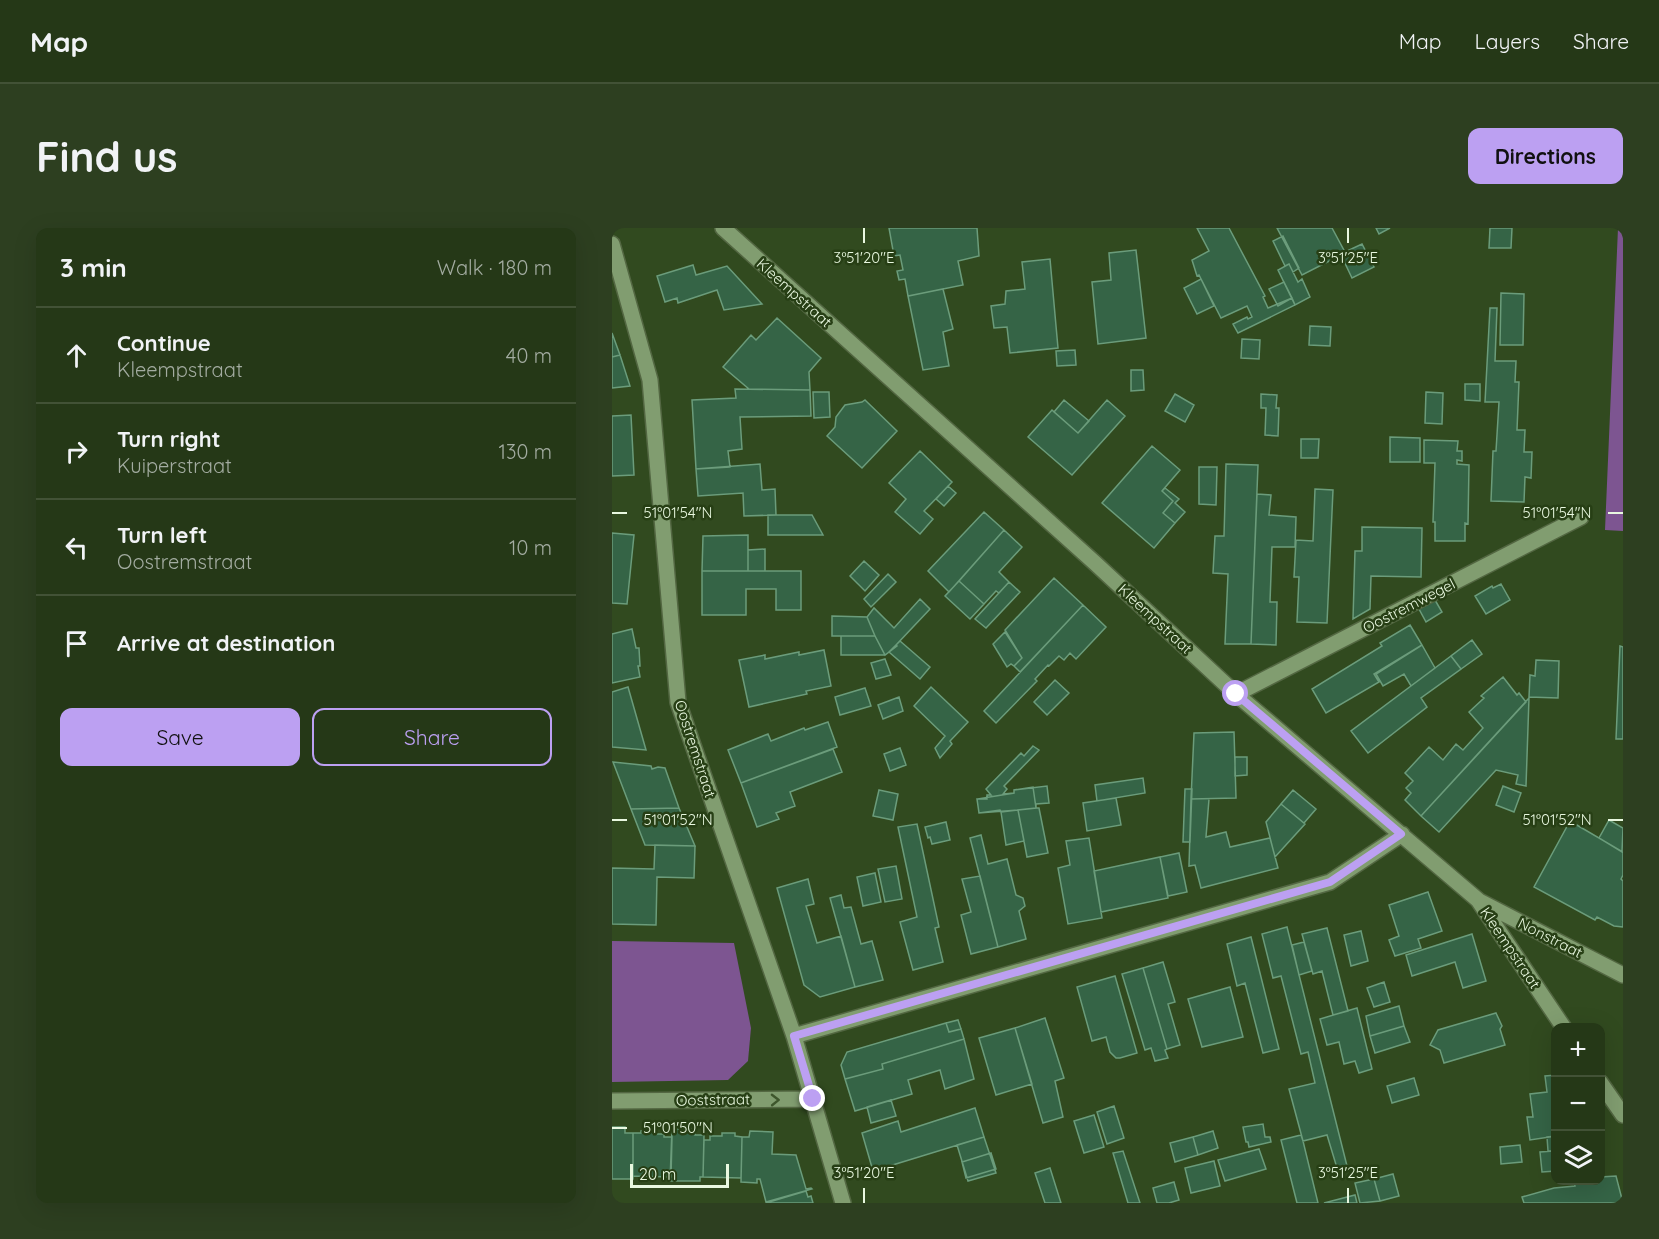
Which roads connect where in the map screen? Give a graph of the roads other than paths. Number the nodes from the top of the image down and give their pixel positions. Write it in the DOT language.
graph roads {
  1 [pos="723,228"];
  2 [pos="612,244"];
  3 [pos="1581,518"];
  4 [pos="1236,694"];
  5 [pos="1401,834"];
  6 [pos="1478,900"];
  7 [pos="1623,975"];
  8 [pos="1561,1023"];
  9 [pos="794,1036"];
  10 [pos="1605,1089"];
  11 [pos="813,1099"];
  12 [pos="612,1101"];
  13 [pos="1623,1115"];
  14 [pos="843,1203"];
  1 -- 4 [label="street, Kleempstraat"];
  2 -- 9 [label="street, Oostremstraat"];
  3 -- 4 [label="street, Oostremwegel"];
  4 -- 5 [label="street, Kleempstraat"];
  5 -- 6 [label="street, Kleempstraat"];
  5 -- 9 [label="street"];
  6 -- 7 [label="street, Nonstraat"];
  6 -- 8 [label="street, Kleempstraat"];
  9 -- 11 [label="street, Oostremstraat"];
  10 -- 13 [label="street"];
  12 -- 11 [label="street, Ooststraat, one-way"];
  11 -- 14 [label="street, Oostremstraat"];
}
